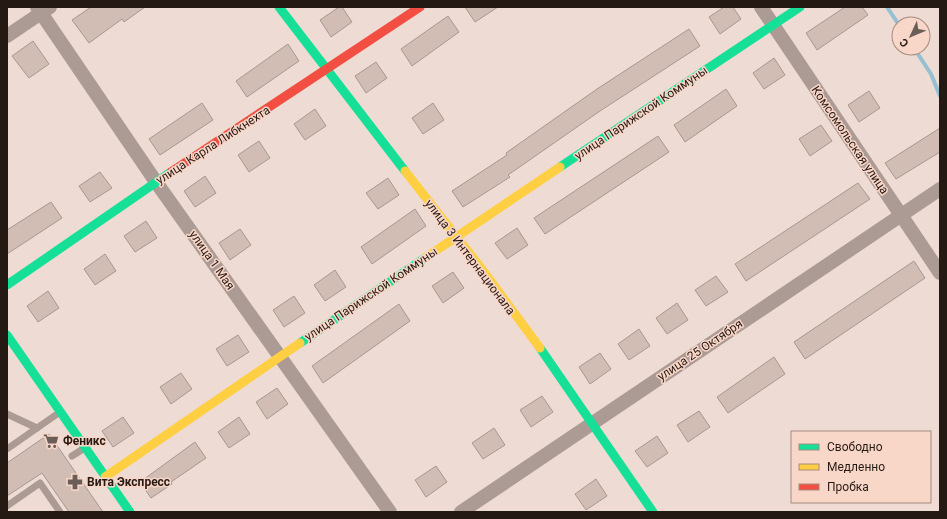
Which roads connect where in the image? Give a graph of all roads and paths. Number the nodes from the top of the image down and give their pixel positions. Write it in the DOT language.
graph roads {
  1 [pos="279,7"];
  2 [pos="420,7"];
  3 [pos="761,7"];
  4 [pos="800,7"];
  5 [pos="43,9"];
  6 [pos="774,25"];
  7 [pos="7,36"];
  8 [pos="326,71"];
  9 [pos="156,182"];
  10 [pos="940,189"];
  11 [pos="900,214"];
  12 [pos="456,236"];
  13 [pos="940,272"];
  14 [pos="7,285"];
  15 [pos="7,335"];
  16 [pos="280,356"];
  17 [pos="60,412"];
  18 [pos="7,414"];
  19 [pos="593,423"];
  20 [pos="37,428"];
  21 [pos="85,448"];
  22 [pos="7,449"];
  23 [pos="72,456"];
  24 [pos="105,477"];
  25 [pos="7,506"];
  26 [pos="60,512"];
  27 [pos="130,512"];
  28 [pos="390,512"];
  29 [pos="461,512"];
  30 [pos="653,512"];
  1 -- 8 [label="main road, улица 3 Интернационала"];
  2 -- 8 [label="main road, улица Карла Либкнехта"];
  3 -- 6 [label="street, Комсомольская улица"];
  4 -- 6 [label="main road, улица Парижской Коммуны"];
  5 -- 7 [label="street"];
  5 -- 9 [label="street, улица 1 Мая"];
  6 -- 11 [label="street, Комсомольская улица"];
  6 -- 12 [label="main road, улица Парижской Коммуны"];
  8 -- 9 [label="main road, улица Карла Либкнехта"];
  8 -- 12 [label="main road, улица 3 Интернационала"];
  9 -- 14 [label="main road, улица Карла Либкнехта"];
  9 -- 16 [label="street, улица 1 Мая"];
  10 -- 11 [label="street, улица 25 Октября"];
  11 -- 13 [label="street, Комсомольская улица"];
  11 -- 19 [label="street, улица 25 Октября"];
  12 -- 16 [label="main road, улица Парижской Коммуны"];
  12 -- 19 [label="main road, улица 3 Интернационала"];
  15 -- 17 [label="main road"];
  16 -- 24 [label="main road, улица Парижской Коммуны"];
  16 -- 28 [label="street, улица 1 Мая"];
  17 -- 20 [label="lane"];
  17 -- 21 [label="main road"];
  18 -- 20 [label="lane"];
  19 -- 29 [label="street, улица 25 Октября"];
  19 -- 30 [label="main road, улица 3 Интернационала"];
  20 -- 22 [label="lane"];
  21 -- 23 [label="lane"];
  21 -- 24 [label="main road"];
  24 -- 27 [label="main road"];
  25 -- 26 [label="lane"];
}
